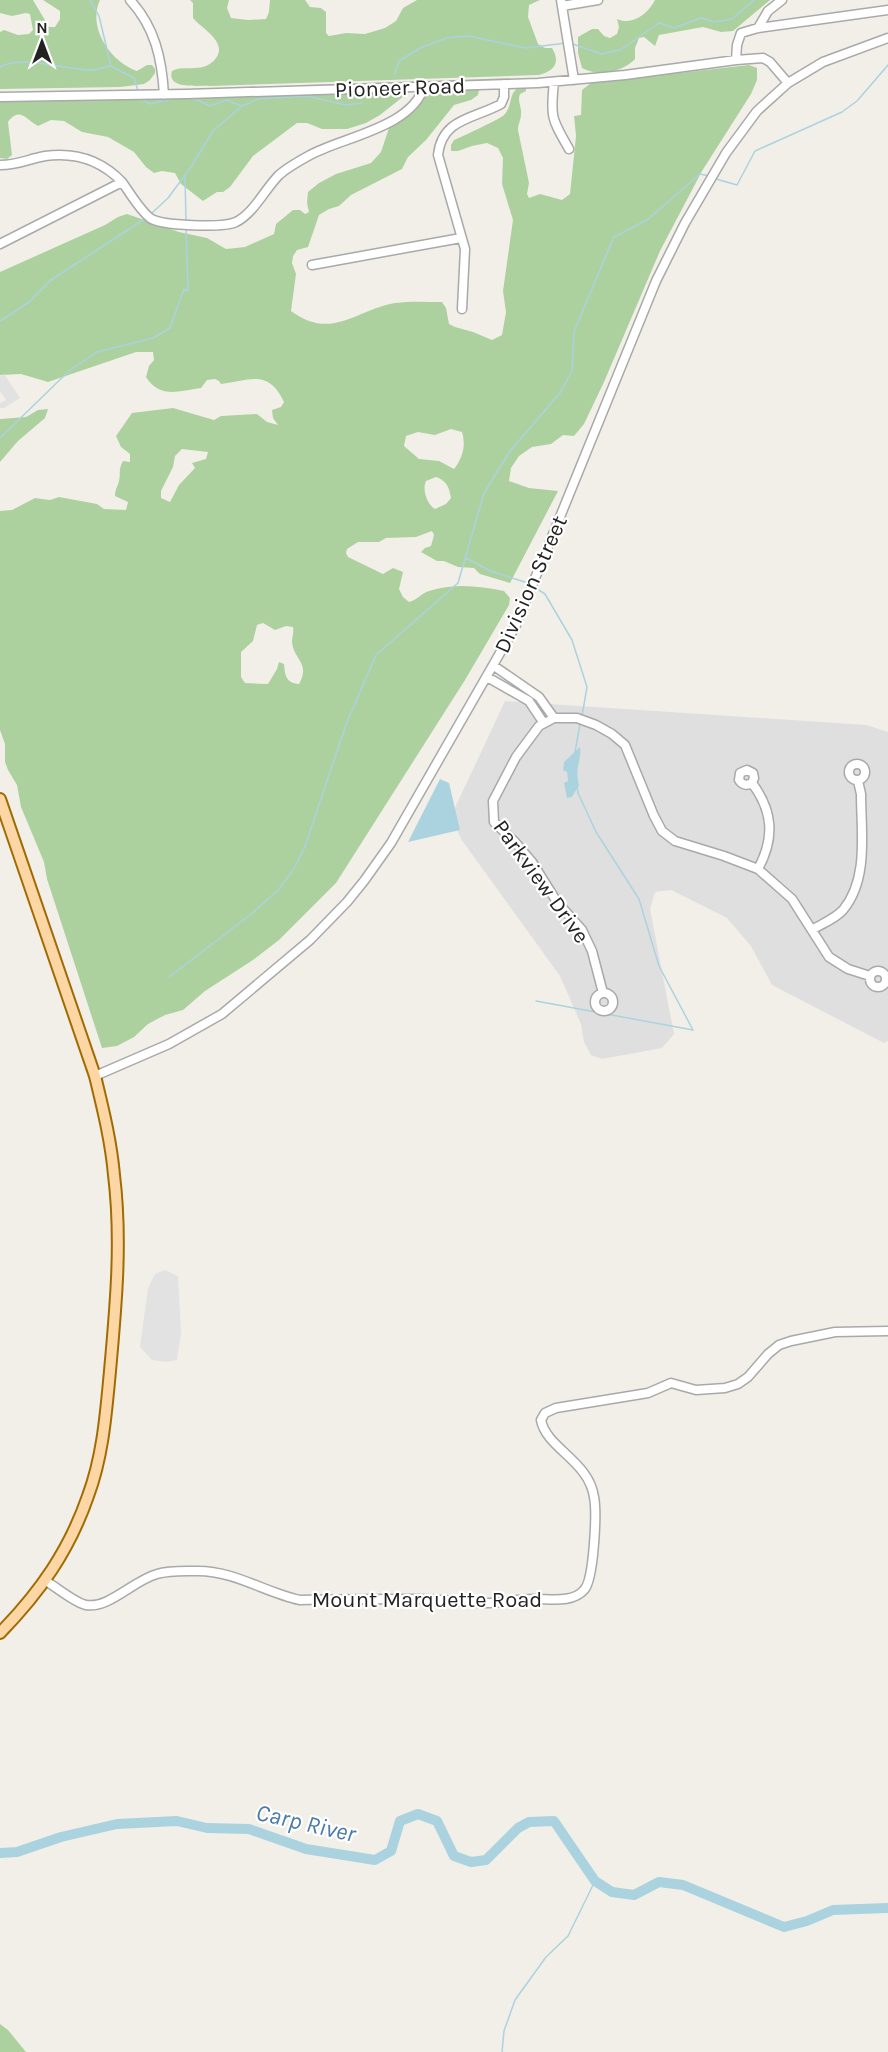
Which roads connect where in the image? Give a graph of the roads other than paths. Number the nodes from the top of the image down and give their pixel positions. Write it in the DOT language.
graph roads {
  1 [pos="130,0"];
  2 [pos="598,0"];
  3 [pos="782,0"];
  4 [pos="561,3"];
  5 [pos="888,10"];
  6 [pos="758,28"];
  7 [pos="888,38"];
  8 [pos="736,60"];
  9 [pos="573,80"];
  10 [pos="554,82"];
  11 [pos="788,83"];
  12 [pos="504,84"];
  13 [pos="424,86"];
  14 [pos="164,95"];
  15 [pos="0,97"];
  16 [pos="569,149"];
  17 [pos="0,165"];
  18 [pos="122,182"];
  19 [pos="461,238"];
  20 [pos="0,244"];
  21 [pos="312,265"];
  22 [pos="462,309"];
  23 [pos="494,666"];
  24 [pos="487,677"];
  25 [pos="554,718"];
  26 [pos="543,722"];
  27 [pos="858,781"];
  28 [pos="752,783"];
  29 [pos="0,799"];
  30 [pos="758,869"];
  31 [pos="812,930"];
  32 [pos="870,976"];
  33 [pos="603,993"];
  34 [pos="95,1076"];
  35 [pos="888,1331"];
  36 [pos="46,1581"];
  37 [pos="0,1633"];
  1 -- 14 [label="street"];
  2 -- 4 [label="street"];
  3 -- 6 [label="street"];
  4 -- 9 [label="street"];
  5 -- 6 [label="street"];
  6 -- 8 [label="street"];
  7 -- 11 [label="street, Division Street"];
  8 -- 9 [label="street, Pioneer Road"];
  8 -- 11 [label="street, Pioneer Road"];
  9 -- 10 [label="street, Pioneer Road"];
  10 -- 12 [label="street, Pioneer Road"];
  10 -- 16 [label="street"];
  11 -- 23 [label="street, Division Street"];
  12 -- 13 [label="street, Pioneer Road"];
  12 -- 19 [label="street"];
  13 -- 14 [label="street, Pioneer Road"];
  13 -- 18 [label="street"];
  14 -- 15 [label="street, Pioneer Road"];
  17 -- 18 [label="street"];
  18 -- 20 [label="street"];
  19 -- 21 [label="street"];
  19 -- 22 [label="street"];
  23 -- 24 [label="street, Division Street"];
  23 -- 25 [label="street"];
  24 -- 26 [label="street"];
  24 -- 34 [label="street, Division Street"];
  25 -- 26 [label="street"];
  25 -- 30 [label="street"];
  26 -- 33 [label="street, Parkview Drive"];
  27 -- 31 [label="street"];
  28 -- 30 [label="street"];
  29 -- 34 [label="main road"];
  30 -- 31 [label="street"];
  31 -- 32 [label="street"];
  34 -- 36 [label="main road"];
  35 -- 36 [label="street, Mount Marquette Road"];
  36 -- 37 [label="main road"];
}
